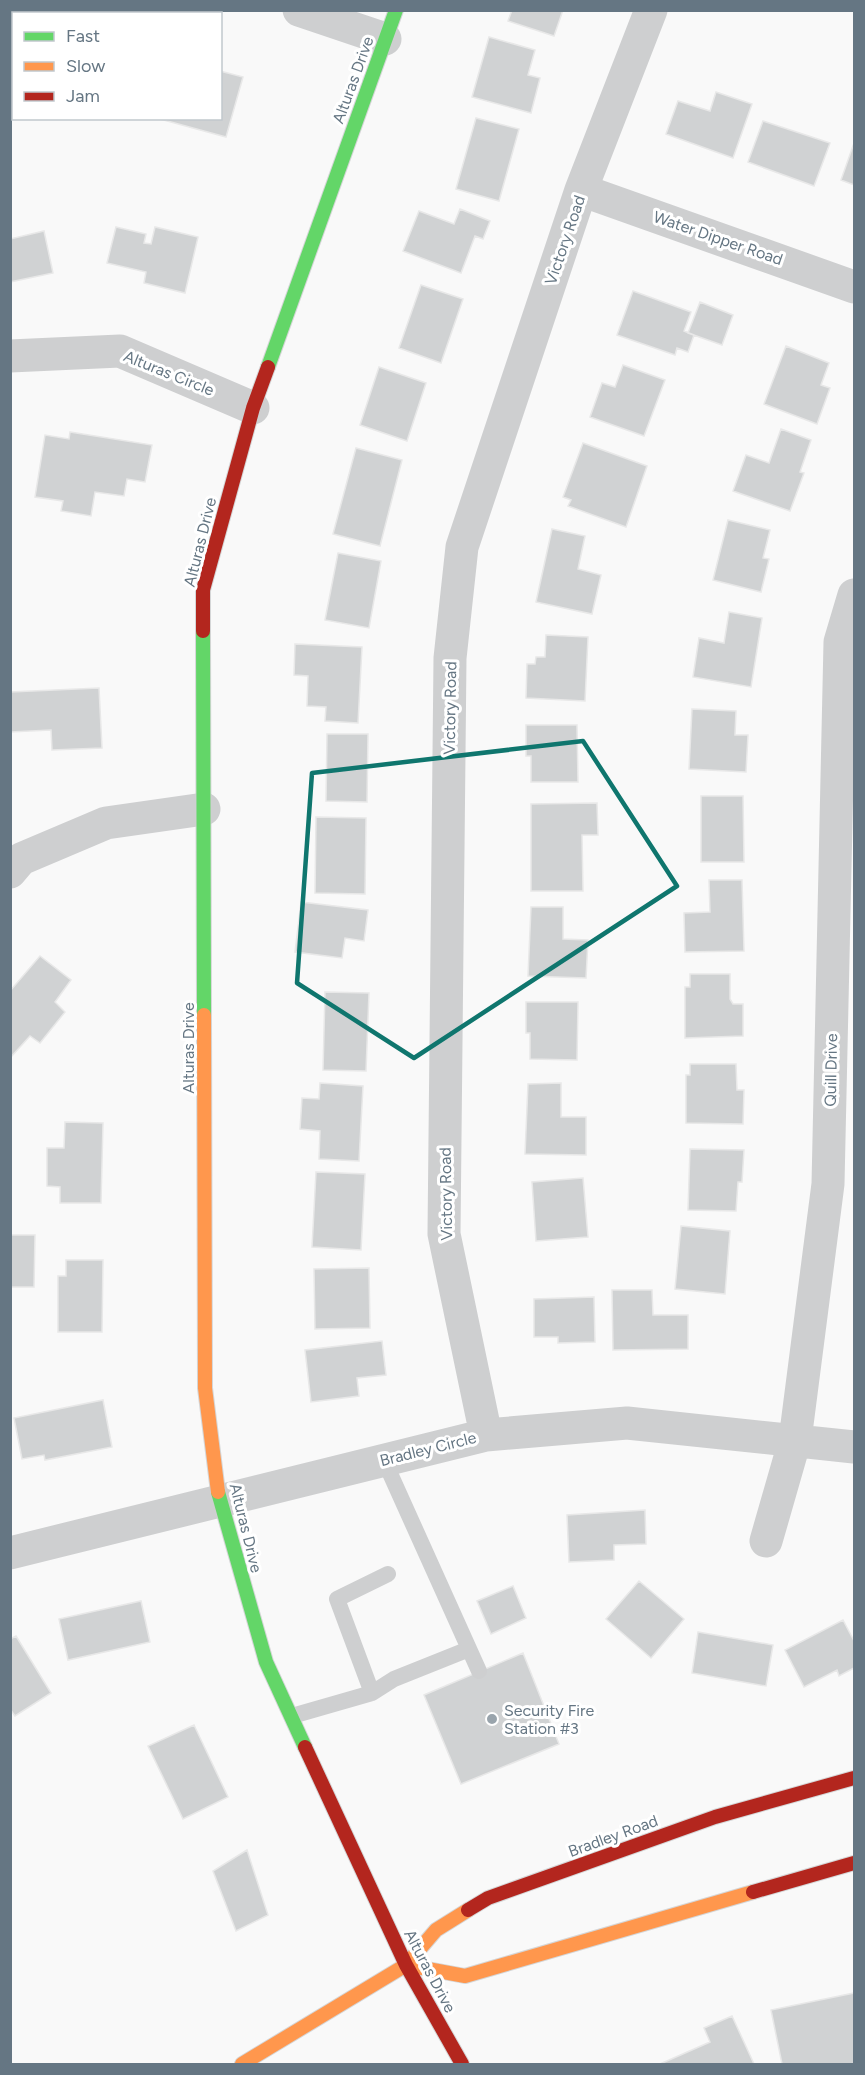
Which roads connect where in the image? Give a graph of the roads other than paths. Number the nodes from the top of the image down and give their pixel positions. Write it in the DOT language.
graph roads {
  1 [pos="300,10"];
  2 [pos="651,10"];
  3 [pos="391,25"];
  4 [pos="582,190"];
  5 [pos="855,287"];
  6 [pos="10,356"];
  7 [pos="253,408"];
  8 [pos="855,595"];
  9 [pos="204,809"];
  10 [pos="10,872"];
  11 [pos="486,1435"];
  12 [pos="795,1440"];
  13 [pos="855,1447"];
  14 [pos="384,1460"];
  15 [pos="219,1501"];
  16 [pos="766,1541"];
  17 [pos="10,1553"];
  18 [pos="388,1574"];
  19 [pos="469,1649"];
  20 [pos="479,1671"];
  21 [pos="372,1693"];
  22 [pos="292,1716"];
  23 [pos="855,1778"];
  24 [pos="855,1863"];
  25 [pos="406,1965"];
  26 [pos="242,2064"];
  27 [pos="462,2064"];
  1 -- 3 [label="street"];
  2 -- 4 [label="street, Victory Road"];
  3 -- 7 [label="street, Alturas Drive"];
  4 -- 5 [label="street, Water Dipper Road"];
  4 -- 11 [label="street, Victory Road"];
  6 -- 7 [label="street, Alturas Circle"];
  7 -- 9 [label="street, Alturas Drive"];
  8 -- 12 [label="street, Quill Drive"];
  9 -- 10 [label="street"];
  9 -- 15 [label="street, Alturas Drive"];
  11 -- 12 [label="street, Bradley Circle"];
  11 -- 14 [label="street, Bradley Circle"];
  12 -- 13 [label="street, Bradley Circle"];
  12 -- 16 [label="street, Quill Drive"];
  14 -- 15 [label="street, Bradley Circle"];
  14 -- 19 [label="lane"];
  15 -- 17 [label="street, Bradley Circle"];
  15 -- 22 [label="street, Alturas Drive"];
  18 -- 21 [label="lane"];
  19 -- 20 [label="lane"];
  19 -- 21 [label="lane"];
  21 -- 22 [label="lane"];
  22 -- 25 [label="street, Alturas Drive"];
  23 -- 25 [label="street, Bradley Road"];
  24 -- 25 [label="street"];
  25 -- 26 [label="street, Bradley Road"];
  25 -- 27 [label="street, Alturas Drive"];
}
